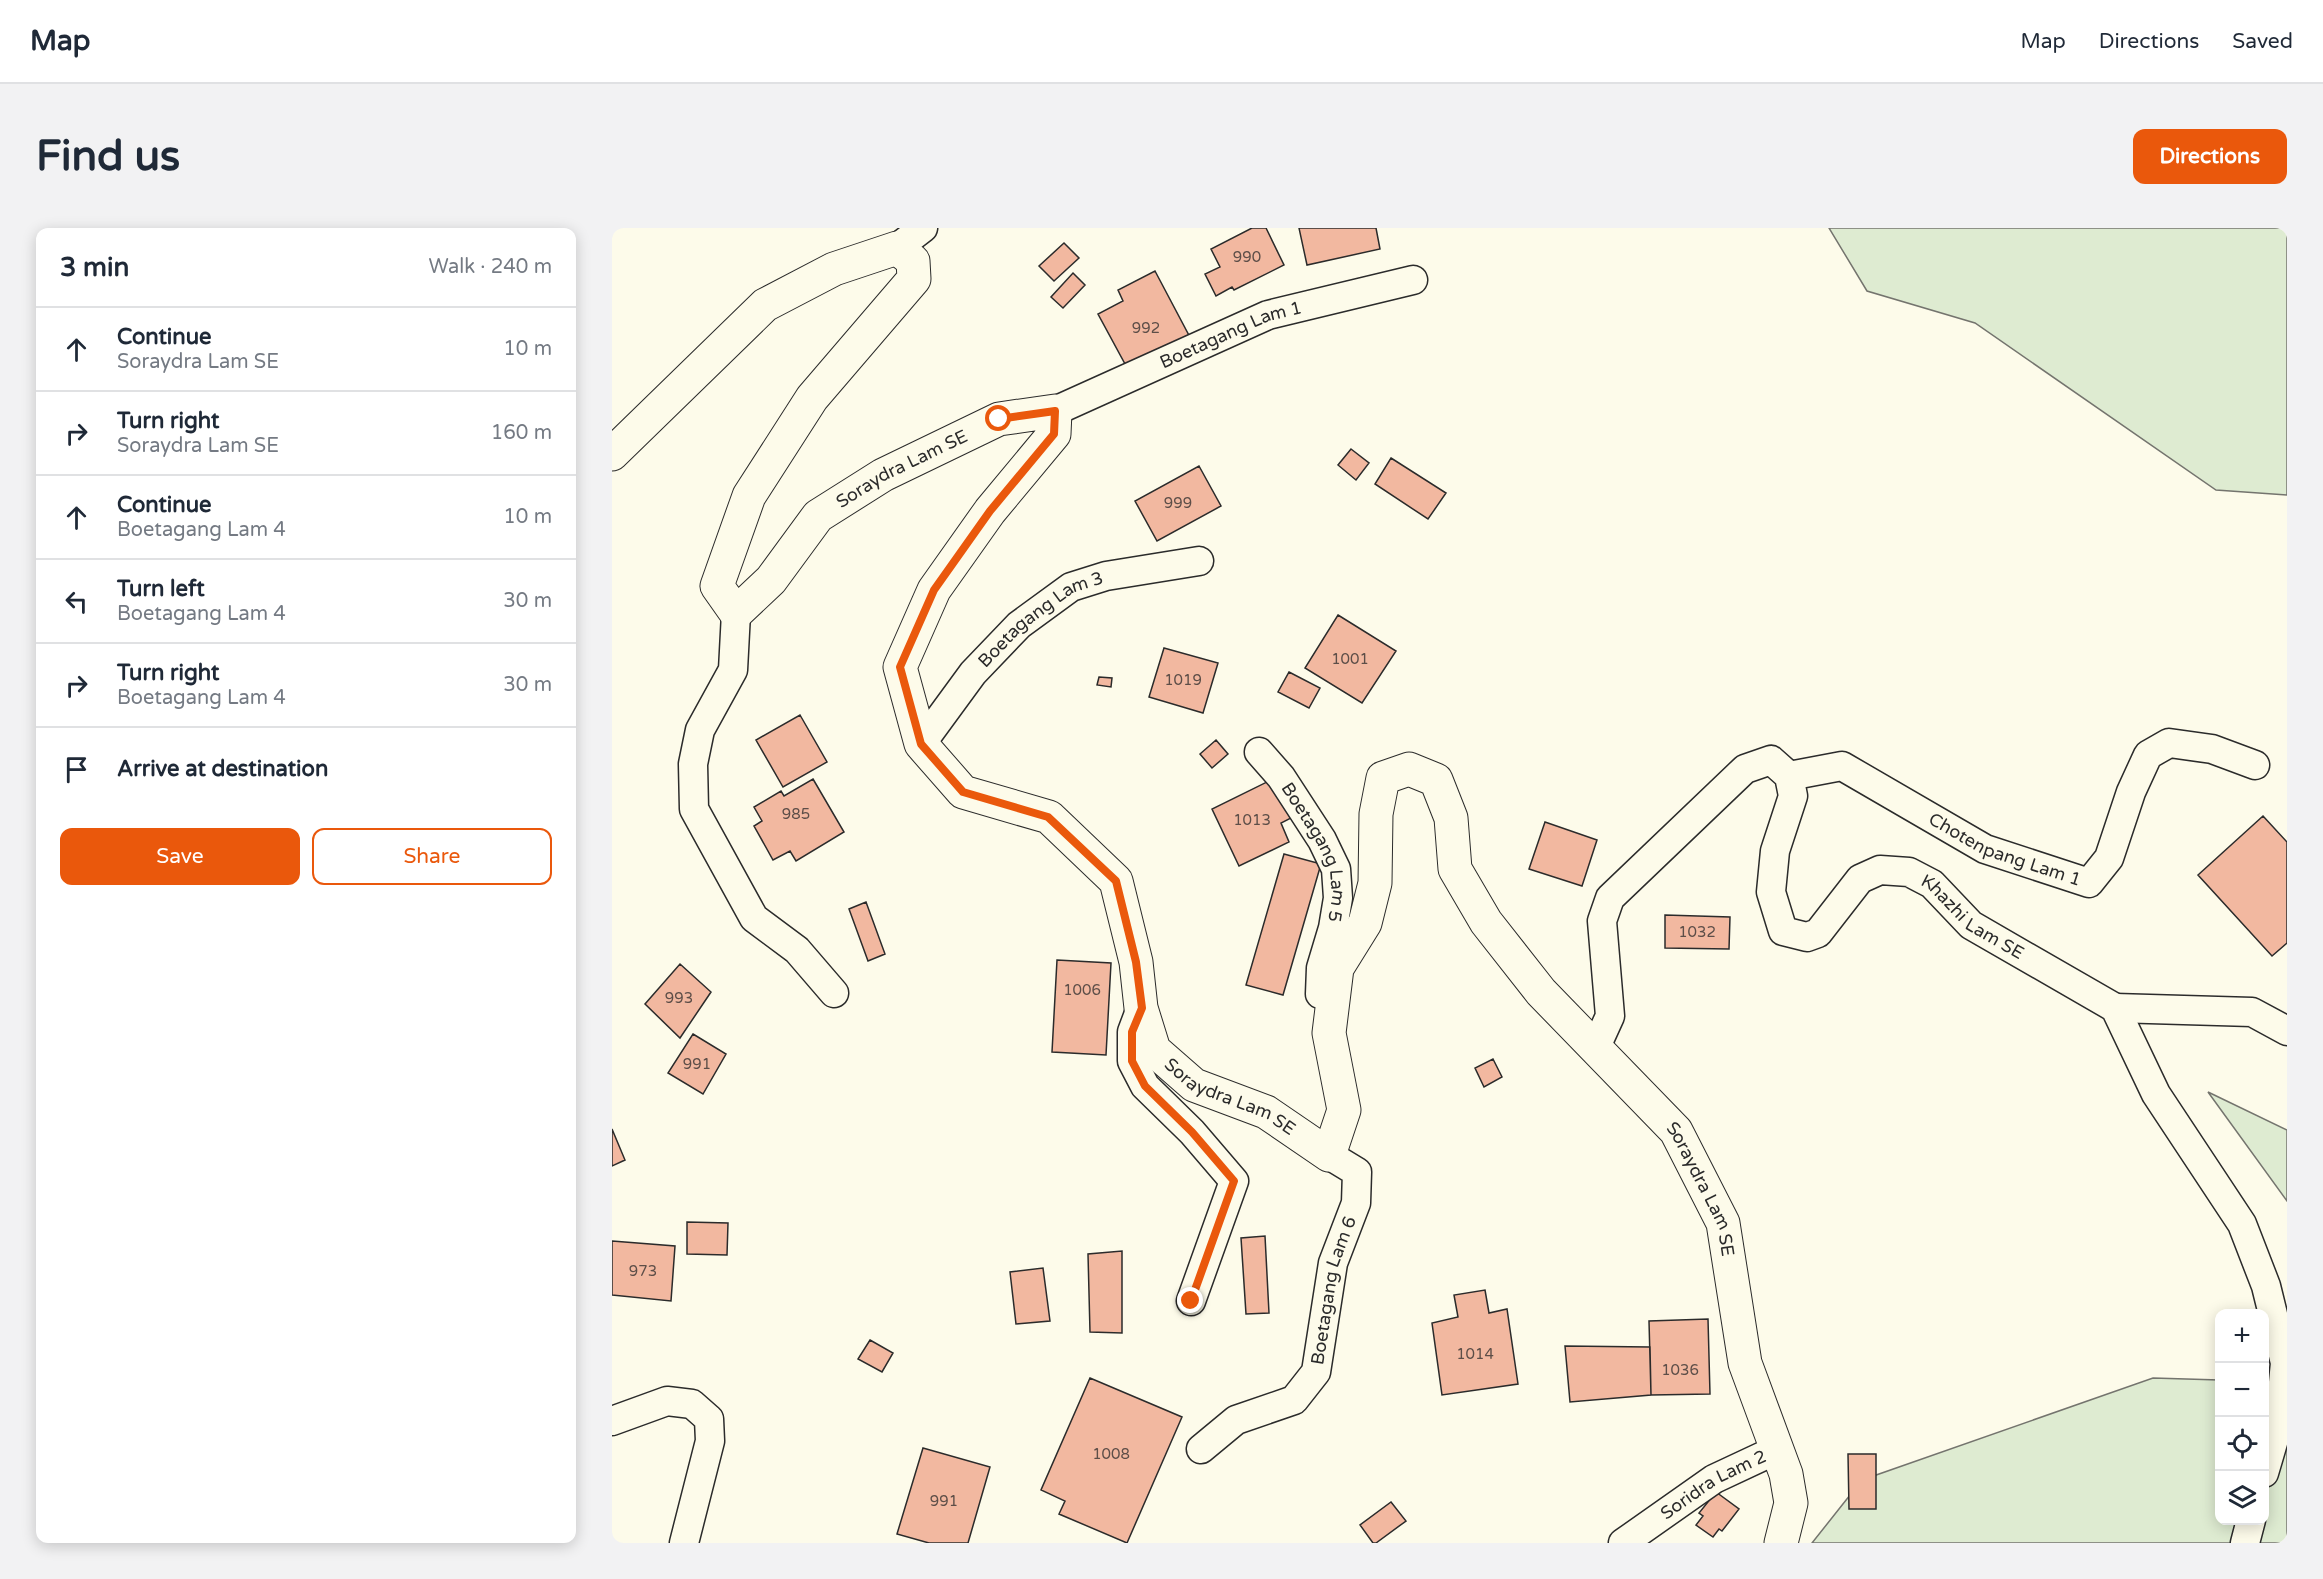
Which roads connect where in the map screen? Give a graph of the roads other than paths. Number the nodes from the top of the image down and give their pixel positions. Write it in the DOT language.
graph roads {
  1 [pos="923,228"];
  2 [pos="897,248"];
  3 [pos="1413,280"];
  4 [pos="1055,411"];
  5 [pos="612,454"];
  6 [pos="1199,561"];
  7 [pos="736,613"];
  8 [pos="921,744"];
  9 [pos="1259,752"];
  10 [pos="2256,765"];
  11 [pos="1789,776"];
  12 [pos="834,993"];
  13 [pos="1142,1008"];
  14 [pos="2115,1008"];
  15 [pos="2287,1031"];
  16 [pos="1329,1033"];
  17 [pos="1596,1049"];
  18 [pos="1329,1155"];
  19 [pos="1191,1301"];
  20 [pos="612,1421"];
  21 [pos="1201,1449"];
  22 [pos="1776,1450"];
  23 [pos="2266,1471"];
  24 [pos="2250,1525"];
  25 [pos="684,1543"];
  26 [pos="1623,1543"];
  27 [pos="1781,1543"];
  28 [pos="2245,1543"];
  1 -- 2 [label="street"];
  2 -- 5 [label="street"];
  2 -- 7 [label="street"];
  3 -- 4 [label="street, Boetagang Lam 1"];
  4 -- 7 [label="street, Soraydra Lam SE"];
  4 -- 8 [label="street, Soraydra Lam SE"];
  6 -- 8 [label="street, Boetagang Lam 3"];
  7 -- 12 [label="street"];
  8 -- 13 [label="street, Soraydra Lam SE"];
  9 -- 16 [label="street, Boetagang Lam 5"];
  10 -- 11 [label="street, Chotenpang Lam 1"];
  11 -- 14 [label="street, Khazhi Lam SE"];
  11 -- 17 [label="street"];
  13 -- 18 [label="street, Soraydra Lam SE"];
  13 -- 19 [label="street"];
  14 -- 15 [label="street"];
  14 -- 23 [label="street"];
  16 -- 17 [label="street, Soraydra Lam SE"];
  16 -- 18 [label="street, Soraydra Lam SE"];
  17 -- 22 [label="street, Soraydra Lam SE"];
  18 -- 21 [label="street, Boetagang Lam 6"];
  20 -- 25 [label="street"];
  22 -- 26 [label="street, Soridra Lam 2"];
  22 -- 27 [label="street, Soraydra Lam SE"];
  24 -- 28 [label="street"];
}
